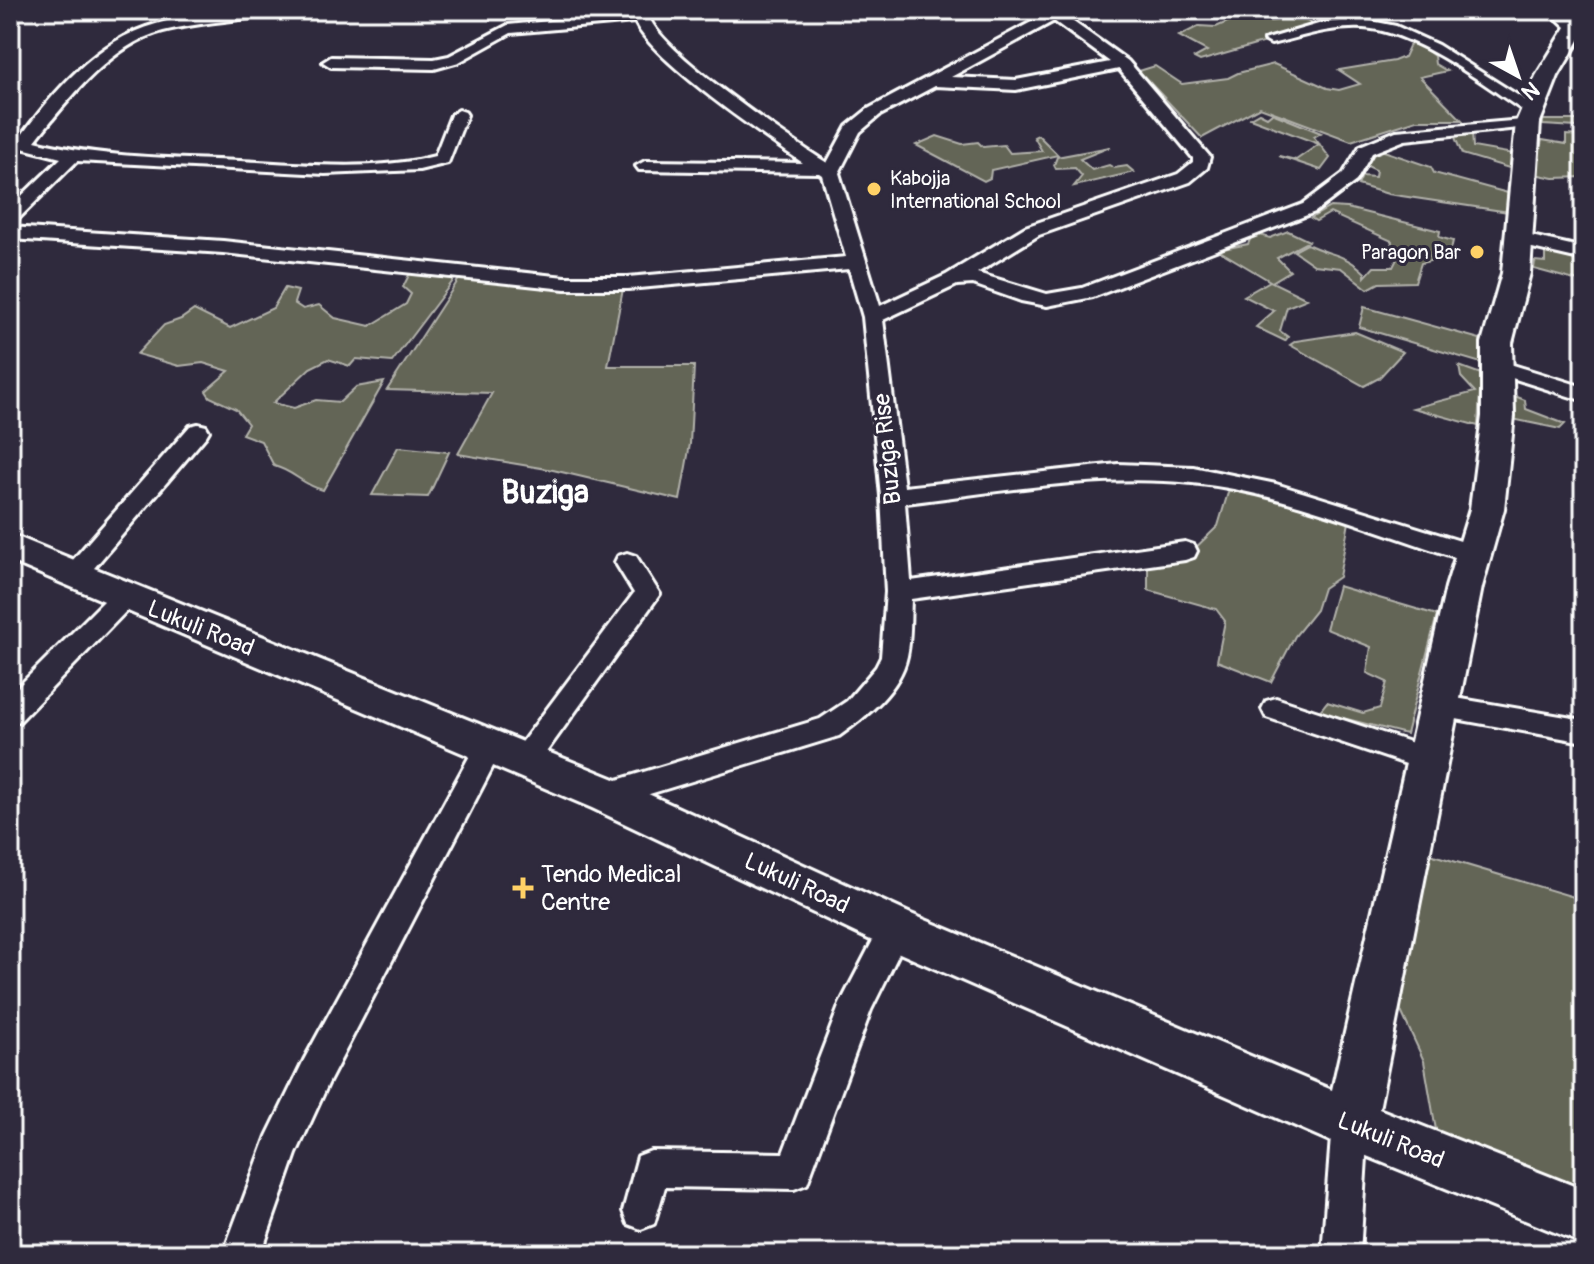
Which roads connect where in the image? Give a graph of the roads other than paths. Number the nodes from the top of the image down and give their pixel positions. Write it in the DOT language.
graph roads {
  1 [pos="278,10"];
  2 [pos="1061,13"];
  3 [pos="640,14"];
  4 [pos="1573,21"];
  5 [pos="1271,40"];
  6 [pos="331,62"];
  7 [pos="1123,64"];
  8 [pos="931,81"];
  9 [pos="459,115"];
  10 [pos="1531,116"];
  11 [pos="17,142"];
  12 [pos="73,156"];
  13 [pos="645,166"];
  14 [pos="826,171"];
  15 [pos="10,217"];
  16 [pos="10,233"];
  17 [pos="1518,239"];
  18 [pos="1584,254"];
  19 [pos="858,262"];
  20 [pos="953,279"];
  21 [pos="873,317"];
  22 [pos="1497,366"];
  23 [pos="1582,392"];
  24 [pos="198,431"];
  25 [pos="893,496"];
  26 [pos="10,547"];
  27 [pos="1185,551"];
  28 [pos="1474,554"];
  29 [pos="627,562"];
  30 [pos="74,575"];
  31 [pos="899,592"];
  32 [pos="124,597"];
  33 [pos="1438,706"];
  34 [pos="1276,709"];
  35 [pos="10,713"];
  36 [pos="1584,731"];
  37 [pos="507,754"];
  38 [pos="1427,759"];
  39 [pos="607,795"];
  40 [pos="895,929"];
  41 [pos="1350,1124"];
  42 [pos="641,1211"];
  43 [pos="1584,1217"];
  44 [pos="242,1254"];
  45 [pos="1341,1254"];
  1 -- 11 [label="street"];
  2 -- 7 [label="street"];
  2 -- 8 [label="street"];
  3 -- 6 [label="street"];
  3 -- 14 [label="street"];
  4 -- 10 [label="street"];
  5 -- 10 [label="street"];
  7 -- 8 [label="street"];
  7 -- 20 [label="street"];
  8 -- 14 [label="street"];
  9 -- 12 [label="street"];
  10 -- 17 [label="street"];
  10 -- 20 [label="street"];
  11 -- 12 [label="street"];
  12 -- 15 [label="street"];
  13 -- 14 [label="street"];
  14 -- 19 [label="street, Buziga Rise"];
  16 -- 19 [label="street"];
  17 -- 18 [label="street"];
  17 -- 22 [label="street"];
  19 -- 21 [label="street, Buziga Rise"];
  20 -- 21 [label="street"];
  21 -- 25 [label="street, Buziga Rise"];
  22 -- 23 [label="street"];
  22 -- 28 [label="street"];
  24 -- 30 [label="street"];
  25 -- 28 [label="street"];
  25 -- 31 [label="street, Buziga Rise"];
  26 -- 30 [label="street, Lukuli Road"];
  27 -- 31 [label="street"];
  28 -- 33 [label="street"];
  29 -- 37 [label="street"];
  30 -- 32 [label="street, Lukuli Road"];
  31 -- 39 [label="street, Buziga Rise"];
  32 -- 35 [label="street"];
  32 -- 37 [label="street, Lukuli Road"];
  33 -- 36 [label="street"];
  33 -- 38 [label="street"];
  34 -- 38 [label="street"];
  37 -- 39 [label="street, Lukuli Road"];
  37 -- 44 [label="street"];
  38 -- 41 [label="street"];
  39 -- 40 [label="street, Lukuli Road"];
  40 -- 41 [label="street, Lukuli Road"];
  40 -- 42 [label="street"];
  41 -- 43 [label="street, Lukuli Road"];
  41 -- 45 [label="street"];
}
